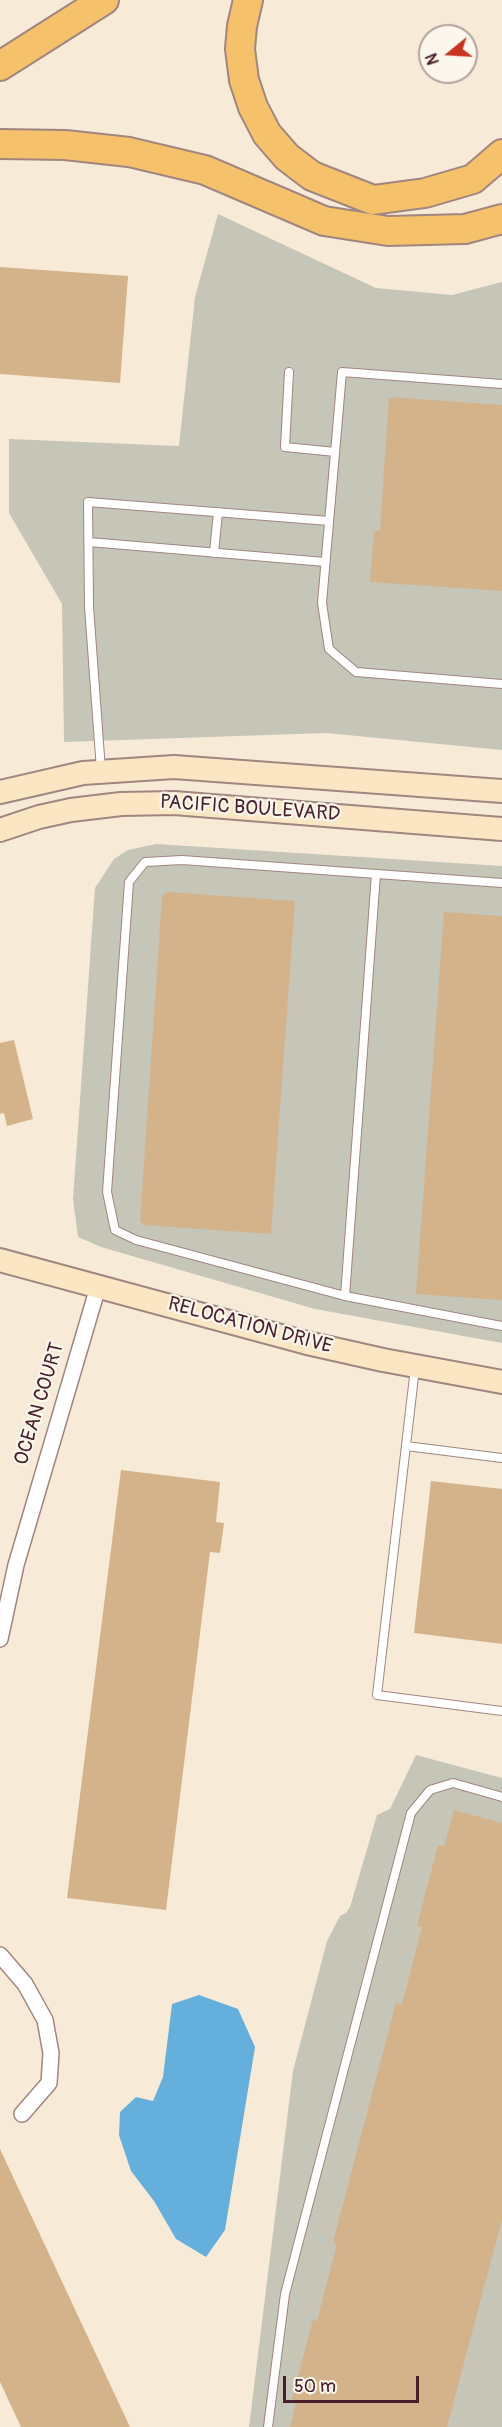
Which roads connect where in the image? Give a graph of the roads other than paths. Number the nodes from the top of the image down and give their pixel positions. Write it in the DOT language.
graph roads {
  1 [pos="104,0"];
  2 [pos="248,0"];
  3 [pos="0,66"];
  4 [pos="0,144"];
  5 [pos="502,154"];
  6 [pos="502,219"];
  7 [pos="289,372"];
  8 [pos="502,384"];
  9 [pos="335,452"];
  10 [pos="219,512"];
  11 [pos="329,521"];
  12 [pos="89,542"];
  13 [pos="214,553"];
  14 [pos="325,562"];
  15 [pos="502,684"];
  16 [pos="101,772"];
  17 [pos="0,792"];
  18 [pos="502,792"];
  19 [pos="0,830"];
  20 [pos="502,830"];
  21 [pos="376,874"];
  22 [pos="502,883"];
  23 [pos="0,1260"];
  24 [pos="98,1287"];
  25 [pos="345,1296"];
  26 [pos="502,1326"];
  27 [pos="415,1366"];
  28 [pos="502,1382"];
  29 [pos="406,1446"];
  30 [pos="502,1458"];
  31 [pos="0,1639"];
  32 [pos="502,1711"];
  33 [pos="502,1797"];
  34 [pos="0,1955"];
  35 [pos="22,2114"];
  36 [pos="268,2427"];
  1 -- 3 [label="highway"];
  2 -- 5 [label="highway"];
  4 -- 6 [label="highway"];
  7 -- 9 [label="lane"];
  8 -- 9 [label="lane"];
  9 -- 11 [label="lane"];
  10 -- 11 [label="lane"];
  10 -- 12 [label="lane"];
  10 -- 13 [label="lane"];
  11 -- 14 [label="lane"];
  12 -- 13 [label="lane"];
  12 -- 16 [label="lane"];
  13 -- 14 [label="lane"];
  14 -- 15 [label="lane"];
  16 -- 17 [label="main road, PACIFIC BOULEVARD"];
  16 -- 18 [label="main road, PACIFIC BOULEVARD"];
  19 -- 20 [label="main road, PACIFIC BOULEVARD"];
  21 -- 22 [label="lane"];
  21 -- 25 [label="lane"];
  21 -- 25 [label="lane"];
  23 -- 24 [label="main road, RELOCATION DRIVE"];
  24 -- 27 [label="main road, RELOCATION DRIVE"];
  24 -- 31 [label="street, OCEAN COURT"];
  25 -- 26 [label="lane"];
  27 -- 28 [label="main road, RELOCATION DRIVE"];
  27 -- 29 [label="lane"];
  29 -- 30 [label="lane"];
  29 -- 32 [label="lane"];
  33 -- 36 [label="lane"];
  34 -- 35 [label="street"];
}
